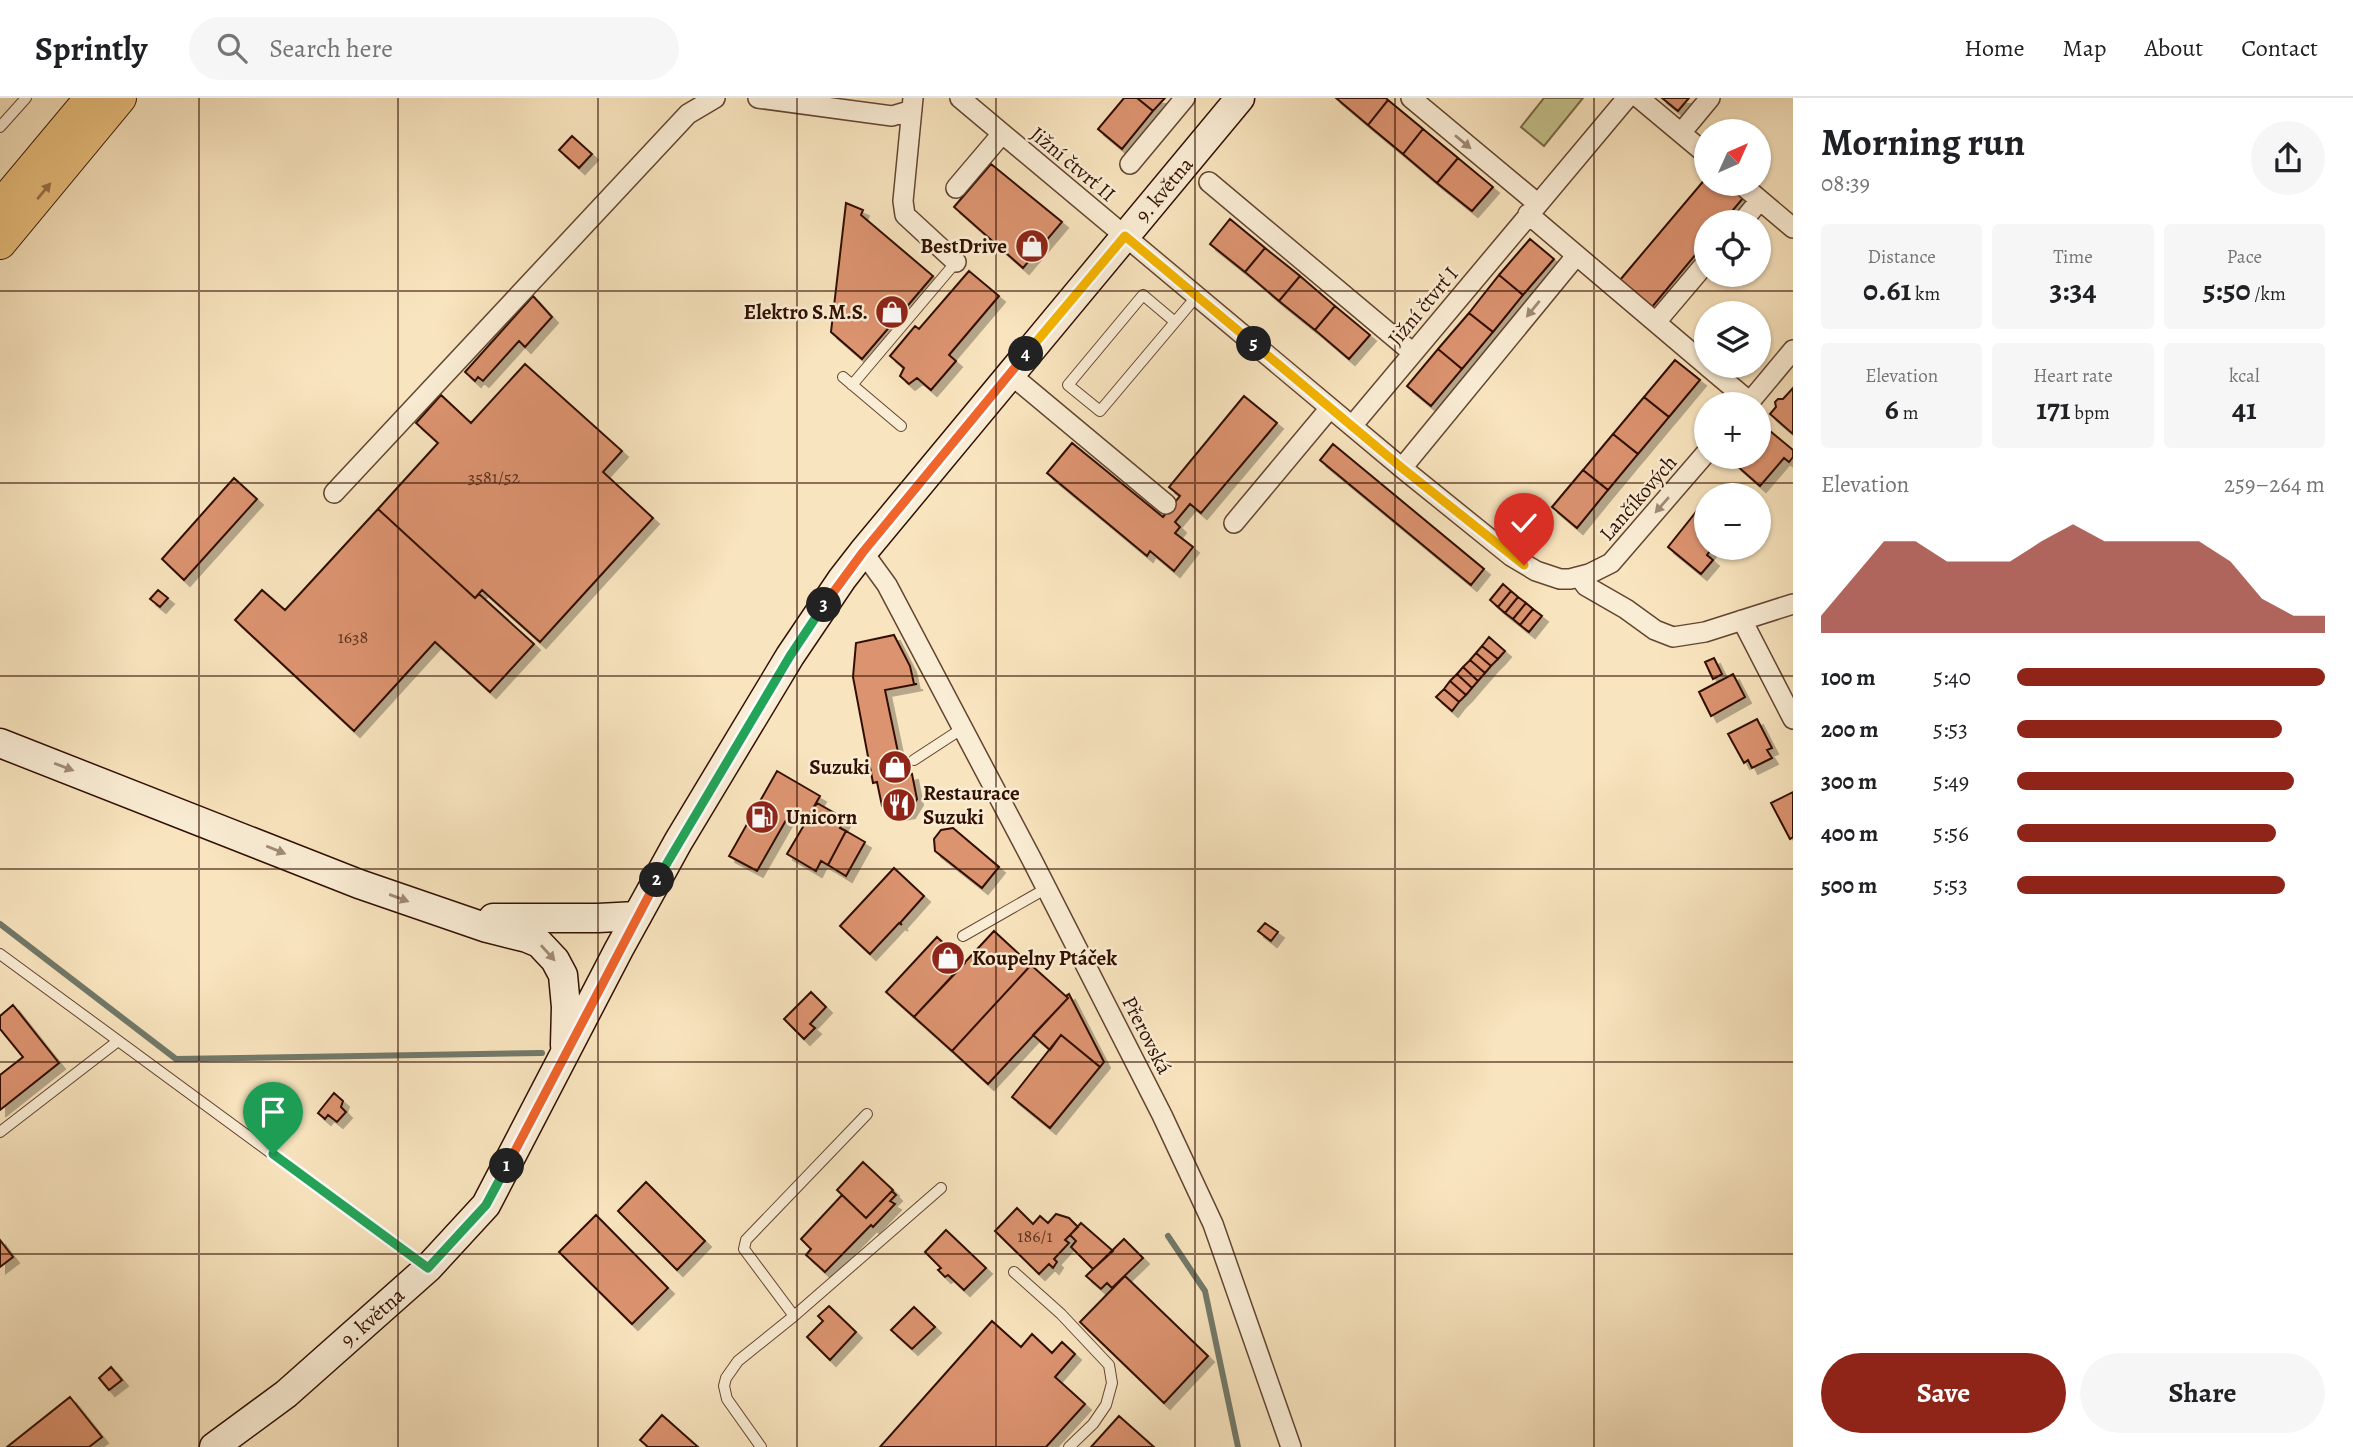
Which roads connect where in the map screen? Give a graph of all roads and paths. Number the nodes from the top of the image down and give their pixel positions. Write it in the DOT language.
graph roads {
  1 [pos="26,98"];
  2 [pos="90,98"];
  3 [pos="120,98"];
  4 [pos="715,98"];
  5 [pos="758,98"];
  6 [pos="961,98"];
  7 [pos="1185,98"];
  8 [pos="1240,98"];
  9 [pos="1411,98"];
  10 [pos="1710,98"];
  11 [pos="1627,99"];
  12 [pos="912,104"];
  13 [pos="0,127"];
  14 [pos="1681,133"];
  15 [pos="1001,135"];
  16 [pos="1694,144"];
  17 [pos="1130,164"];
  18 [pos="1209,182"];
  19 [pos="956,188"];
  20 [pos="1755,196"];
  21 [pos="1760,200"];
  22 [pos="0,207"];
  23 [pos="1532,209"];
  24 [pos="1752,210"];
  25 [pos="1793,228"];
  26 [pos="1125,236"];
  27 [pos="0,243"];
  28 [pos="1576,256"];
  29 [pos="956,262"];
  30 [pos="1694,277"];
  31 [pos="1196,297"];
  32 [pos="1175,322"];
  33 [pos="1656,322"];
  34 [pos="1793,350"];
  35 [pos="1413,353"];
  36 [pos="1694,354"];
  37 [pos="1010,374"];
  38 [pos="843,377"];
  39 [pos="1721,378"];
  40 [pos="852,385"];
  41 [pos="1737,392"];
  42 [pos="1758,392"];
  43 [pos="1331,408"];
  44 [pos="1352,425"];
  45 [pos="901,426"];
  46 [pos="1694,467"];
  47 [pos="1402,468"];
  48 [pos="334,493"];
  49 [pos="1166,504"];
  50 [pos="1234,523"];
  51 [pos="863,552"];
  52 [pos="1570,578"];
  53 [pos="1793,604"];
  54 [pos="1742,620"];
  55 [pos="1793,719"];
  56 [pos="963,729"];
  57 [pos="0,743"];
  58 [pos="914,760"];
  59 [pos="1047,888"];
  60 [pos="440,911"];
  61 [pos="637,916"];
  62 [pos="963,936"];
  63 [pos="0,954"];
  64 [pos="118,1041"];
  65 [pos="564,1054"];
  66 [pos="867,1114"];
  67 [pos="0,1132"];
  68 [pos="941,1188"];
  69 [pos="428,1268"];
  70 [pos="1014,1272"];
  71 [pos="794,1316"];
  72 [pos="215,1447"];
  73 [pos="761,1447"];
  74 [pos="1069,1447"];
  75 [pos="1291,1447"];
  1 -- 13 [label="lane"];
  2 -- 22 [label="main road"];
  27 -- 3 [label="main road, one-way"];
  4 -- 48 [label="street"];
  5 -- 12 [label="street"];
  6 -- 15 [label="street, Jižní čtvrť II"];
  7 -- 17 [label="street, Jižní čtvrť II"];
  8 -- 26 [label="main road, 9. května"];
  9 -- 23 [label="street, one-way"];
  10 -- 14 [label="street"];
  11 -- 14 [label="street, Jižní čtvrť I"];
  11 -- 23 [label="street, Jižní čtvrť I"];
  12 -- 29 [label="street"];
  14 -- 16 [label="street, Jižní čtvrť I"];
  15 -- 19 [label="street"];
  15 -- 26 [label="street, Jižní čtvrť II"];
  18 -- 35 [label="street"];
  20 -- 21 [label="street"];
  21 -- 24 [label="street"];
  21 -- 25 [label="street"];
  23 -- 28 [label="street"];
  23 -- 35 [label="street, Jižní čtvrť I"];
  26 -- 31 [label="street"];
  26 -- 37 [label="main road, 9. května"];
  28 -- 33 [label="street"];
  28 -- 47 [label="street, one-way"];
  29 -- 40 [label="lane"];
  30 -- 33 [label="street"];
  31 -- 32 [label="lane"];
  31 -- 43 [label="street"];
  32 -- 32 [label="lane"];
  33 -- 36 [label="street"];
  34 -- 42 [label="street"];
  35 -- 44 [label="street, Jižní čtvrť I"];
  37 -- 49 [label="street"];
  37 -- 51 [label="main road, 9. května"];
  38 -- 40 [label="lane"];
  39 -- 41 [label="street"];
  40 -- 45 [label="lane"];
  43 -- 44 [label="street"];
  43 -- 50 [label="street"];
  44 -- 47 [label="street"];
  46 -- 52 [label="street, Lančíkových, one-way"];
  47 -- 52 [label="street"];
  51 -- 56 [label="street, Přerovská"];
  51 -- 61 [label="main road, 9. května"];
  52 -- 54 [label="street"];
  53 -- 54 [label="street"];
  54 -- 55 [label="street"];
  56 -- 58 [label="lane"];
  56 -- 59 [label="street, Přerovská"];
  57 -- 60 [label="main road, one-way"];
  59 -- 62 [label="lane"];
  59 -- 75 [label="street, Přerovská"];
  60 -- 61 [label="main road"];
  60 -- 65 [label="main road, one-way"];
  61 -- 65 [label="main road, 9. května"];
  63 -- 64 [label="lane"];
  64 -- 67 [label="lane"];
  64 -- 69 [label="lane"];
  65 -- 69 [label="main road, 9. května"];
  66 -- 71 [label="lane"];
  68 -- 71 [label="lane"];
  69 -- 72 [label="main road, 9. května"];
  70 -- 74 [label="lane"];
  71 -- 73 [label="lane"];
}
